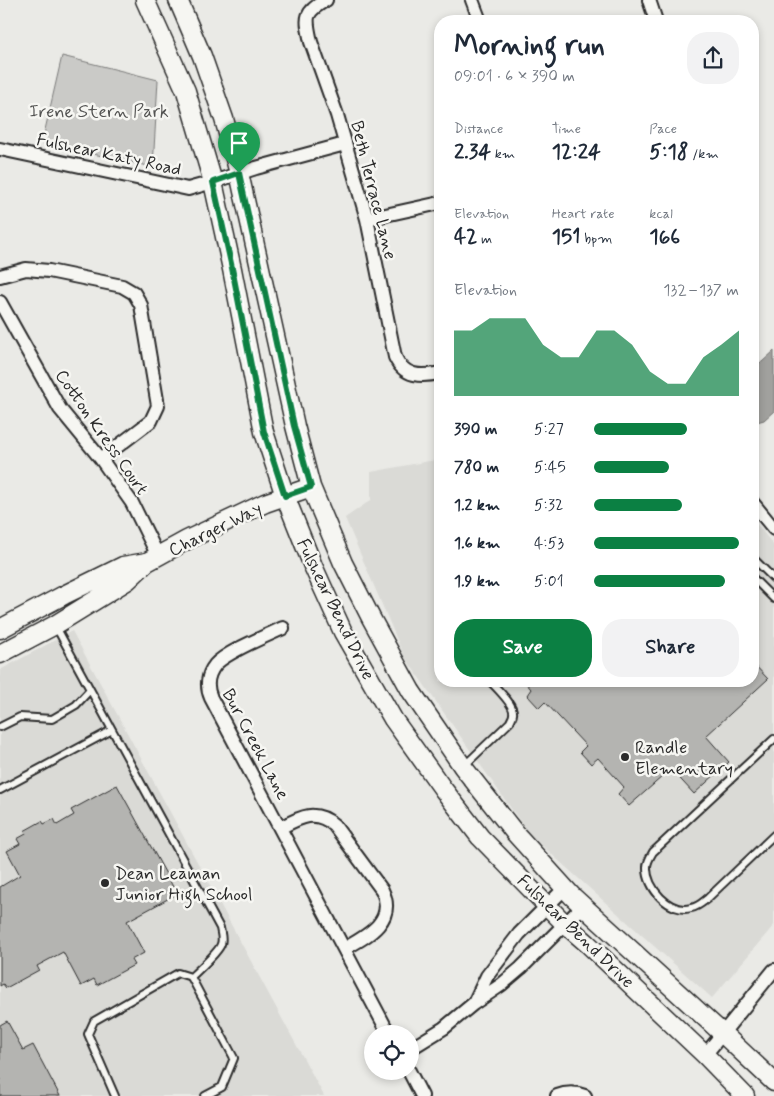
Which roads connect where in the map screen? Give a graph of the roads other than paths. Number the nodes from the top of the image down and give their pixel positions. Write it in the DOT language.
graph roads {
  1 [pos="145,0"];
  2 [pos="178,0"];
  3 [pos="326,0"];
  4 [pos="472,0"];
  5 [pos="649,0"];
  6 [pos="478,15"];
  7 [pos="654,15"];
  8 [pos="345,144"];
  9 [pos="0,149"];
  10 [pos="239,173"];
  11 [pos="213,182"];
  12 [pos="434,204"];
  13 [pos="367,219"];
  14 [pos="0,276"];
  15 [pos="0,302"];
  16 [pos="434,374"];
  17 [pos="101,459"];
  18 [pos="311,487"];
  19 [pos="285,496"];
  20 [pos="759,511"];
  21 [pos="774,529"];
  22 [pos="153,559"];
  23 [pos="759,564"];
  24 [pos="774,579"];
  25 [pos="759,583"];
  26 [pos="774,599"];
  27 [pos="44,605"];
  28 [pos="55,625"];
  29 [pos="283,628"];
  30 [pos="0,629"];
  31 [pos="0,654"];
  32 [pos="495,687"];
  33 [pos="90,690"];
  34 [pos="0,726"];
  35 [pos="112,730"];
  36 [pos="774,739"];
  37 [pos="463,767"];
  38 [pos="0,790"];
  39 [pos="280,828"];
  40 [pos="774,835"];
  41 [pos="566,888"];
  42 [pos="548,906"];
  43 [pos="583,906"];
  44 [pos="566,924"];
  45 [pos="344,949"];
  46 [pos="774,970"];
  47 [pos="191,977"];
  48 [pos="474,1004"];
  49 [pos="384,1025"];
  50 [pos="722,1033"];
  51 [pos="419,1043"];
  52 [pos="704,1055"];
  53 [pos="414,1080"];
  54 [pos="774,1082"];
  55 [pos="115,1096"];
  56 [pos="205,1096"];
  57 [pos="422,1096"];
  58 [pos="557,1096"];
  59 [pos="585,1096"];
  60 [pos="745,1096"];
  1 -- 11 [label="street, Fulshear Bend Drive"];
  2 -- 10 [label="street, Fulshear Bend Drive"];
  3 -- 8 [label="street, Beth Terrace Lane"];
  4 -- 6 [label="street"];
  5 -- 7 [label="street"];
  8 -- 10 [label="street, Fulshear Katy Road"];
  8 -- 13 [label="street, Beth Terrace Lane"];
  9 -- 11 [label="street, Fulshear Katy Road"];
  10 -- 11 [label="street, Fulshear Katy Road"];
  10 -- 18 [label="street, Fulshear Bend Drive"];
  11 -- 19 [label="street, Fulshear Bend Drive"];
  12 -- 13 [label="street"];
  13 -- 16 [label="street, Beth Terrace Lane"];
  14 -- 17 [label="street"];
  15 -- 17 [label="street, Cotton Kress Court"];
  17 -- 22 [label="street, Cotton Kress Court"];
  18 -- 19 [label="street, Charger Way"];
  18 -- 37 [label="street, Fulshear Bend Drive"];
  19 -- 22 [label="street, Charger Way"];
  19 -- 42 [label="street, Fulshear Bend Drive"];
  20 -- 21 [label="street"];
  22 -- 27 [label="street, Charger Way"];
  22 -- 28 [label="street, Charger Way"];
  23 -- 24 [label="lane"];
  25 -- 26 [label="lane"];
  27 -- 28 [label="street"];
  27 -- 30 [label="street, Charger Way"];
  28 -- 31 [label="street, Charger Way"];
  28 -- 33 [label="lane"];
  29 -- 39 [label="street, Bur Creek Lane"];
  32 -- 37 [label="lane"];
  33 -- 34 [label="lane"];
  33 -- 35 [label="lane"];
  35 -- 38 [label="lane"];
  35 -- 47 [label="lane"];
  36 -- 40 [label="lane"];
  37 -- 41 [label="street, Fulshear Bend Drive"];
  39 -- 45 [label="street, Bur Creek Lane"];
  39 -- 45 [label="street, Bur Creek Lane"];
  41 -- 42 [label="street"];
  41 -- 43 [label="street, Fulshear Bend Drive"];
  42 -- 44 [label="street, Fulshear Bend Drive"];
  42 -- 48 [label="street"];
  43 -- 44 [label="street"];
  43 -- 50 [label="street, Fulshear Bend Drive"];
  44 -- 48 [label="street"];
  44 -- 52 [label="street, Fulshear Bend Drive"];
  45 -- 49 [label="street, Bur Creek Lane"];
  46 -- 50 [label="street"];
  47 -- 55 [label="lane"];
  47 -- 56 [label="lane"];
  48 -- 51 [label="street"];
  50 -- 52 [label="street"];
  50 -- 54 [label="street, Fulshear Bend Drive"];
  52 -- 60 [label="street, Fulshear Bend Drive"];
  53 -- 57 [label="street"];
  58 -- 59 [label="street"];
}
